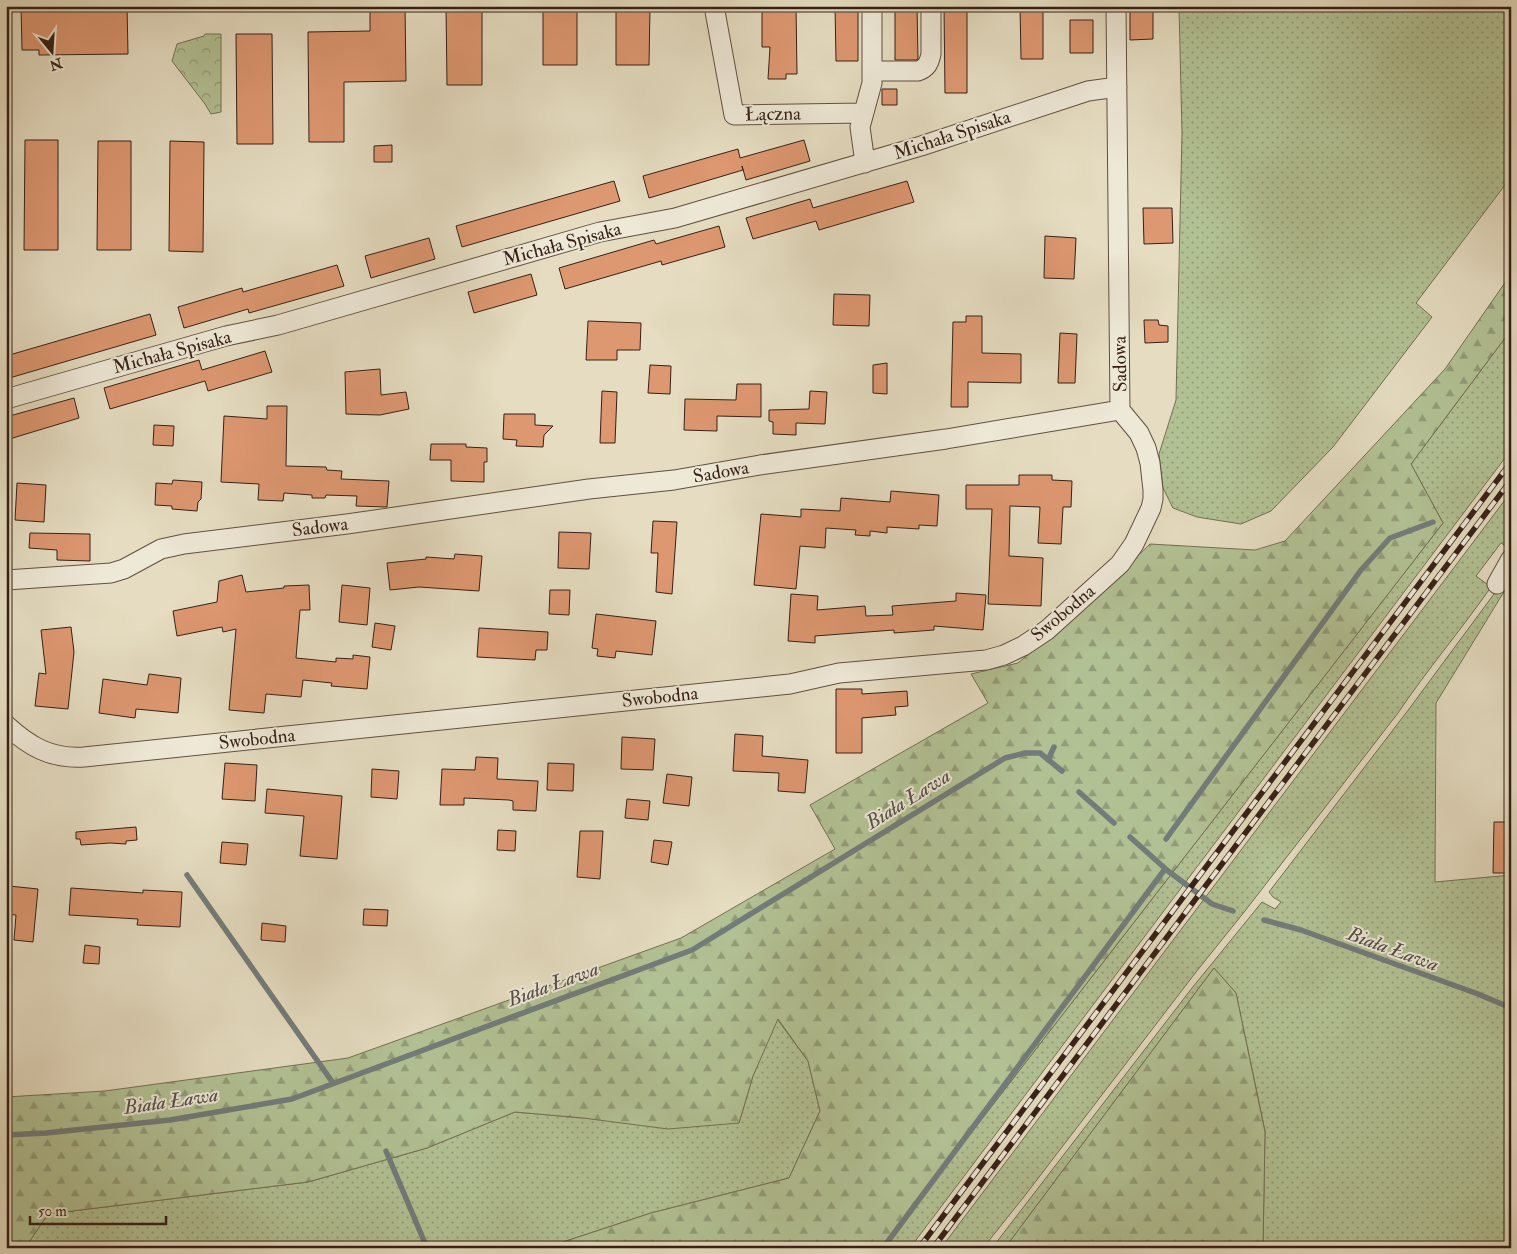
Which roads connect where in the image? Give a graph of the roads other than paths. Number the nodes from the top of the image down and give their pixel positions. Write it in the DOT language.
graph roads {
  1 [pos="714,6"];
  2 [pos="872,6"];
  3 [pos="930,6"];
  4 [pos="1116,6"];
  5 [pos="872,71"];
  6 [pos="1117,87"];
  7 [pos="863,113"];
  8 [pos="865,163"];
  9 [pos="6,399"];
  10 [pos="1120,410"];
  11 [pos="1511,559"];
  12 [pos="6,580"];
  13 [pos="1496,584"];
  14 [pos="6,725"];
  1 -- 7 [label="street, Łączna"];
  2 -- 5 [label="street"];
  3 -- 5 [label="street"];
  4 -- 6 [label="street, Sadowa"];
  5 -- 7 [label="street"];
  6 -- 8 [label="street, Michała Spisaka"];
  6 -- 10 [label="street, Sadowa"];
  7 -- 8 [label="street"];
  8 -- 9 [label="street, Michała Spisaka"];
  10 -- 12 [label="street, Sadowa"];
  10 -- 14 [label="street, Swobodna"];
  11 -- 13 [label="street"];
}
